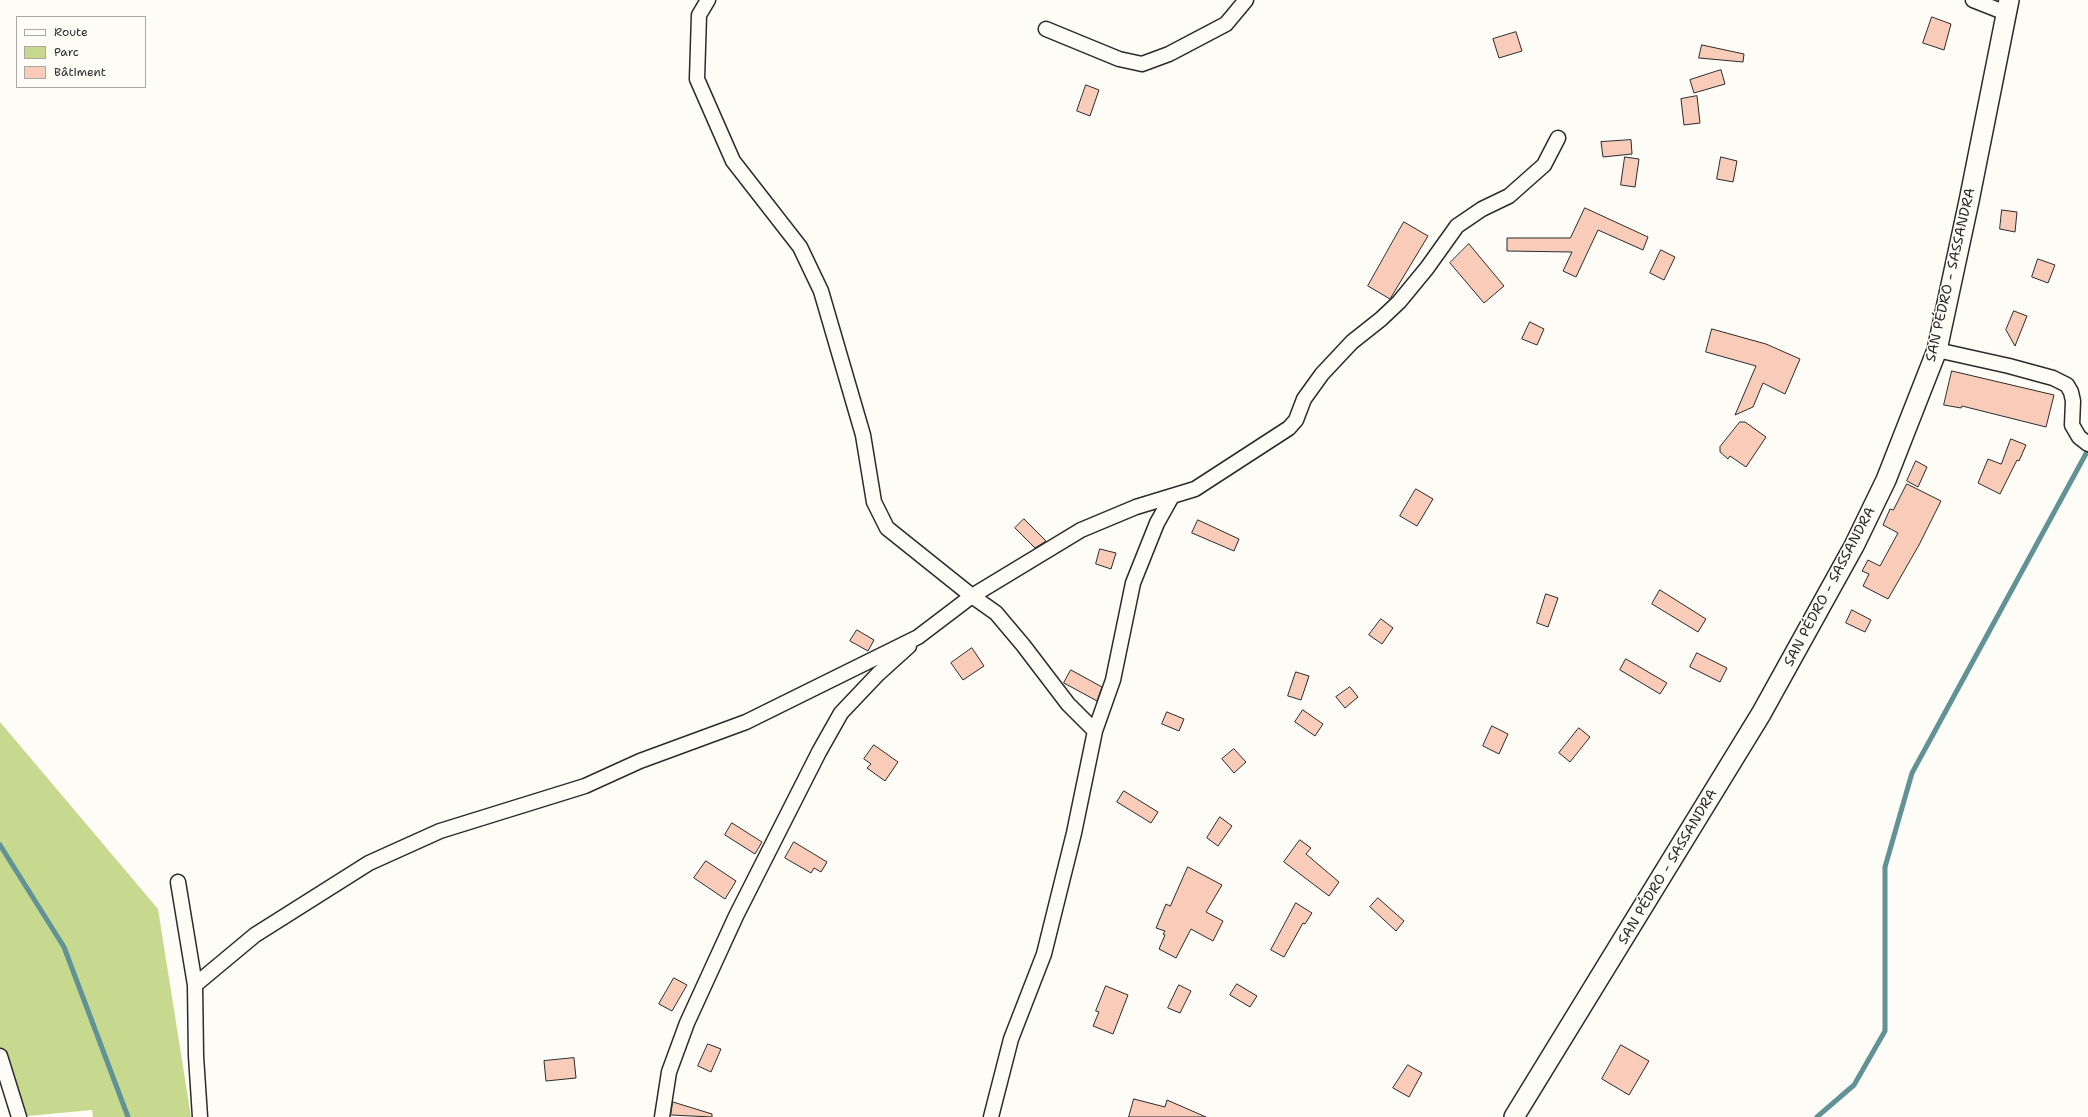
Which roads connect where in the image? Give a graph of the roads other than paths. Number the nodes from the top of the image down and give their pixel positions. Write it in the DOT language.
graph roads {
  1 [pos="708,0"];
  2 [pos="1246,0"];
  3 [pos="1973,0"];
  4 [pos="2007,6"];
  5 [pos="1046,29"];
  6 [pos="1558,138"];
  7 [pos="1937,350"];
  8 [pos="2088,444"];
  9 [pos="1170,498"];
  10 [pos="972,596"];
  11 [pos="918,638"];
  12 [pos="1095,731"];
  13 [pos="178,882"];
  14 [pos="195,985"];
  15 [pos="0,1056"];
  16 [pos="19,1117"];
  17 [pos="200,1117"];
  18 [pos="662,1117"];
  19 [pos="991,1117"];
  20 [pos="1514,1117"];
  1 -- 10 [label="street"];
  2 -- 5 [label="street"];
  3 -- 4 [label="street"];
  4 -- 7 [label="main road, SAN PÉDRO - SASSANDRA"];
  6 -- 9 [label="street"];
  7 -- 8 [label="street"];
  7 -- 20 [label="main road, SAN PÉDRO - SASSANDRA"];
  9 -- 10 [label="street"];
  9 -- 12 [label="street"];
  10 -- 11 [label="street"];
  10 -- 12 [label="street"];
  11 -- 14 [label="street"];
  11 -- 18 [label="street"];
  12 -- 19 [label="street"];
  13 -- 14 [label="street"];
  14 -- 17 [label="street"];
  15 -- 16 [label="street"];
}
